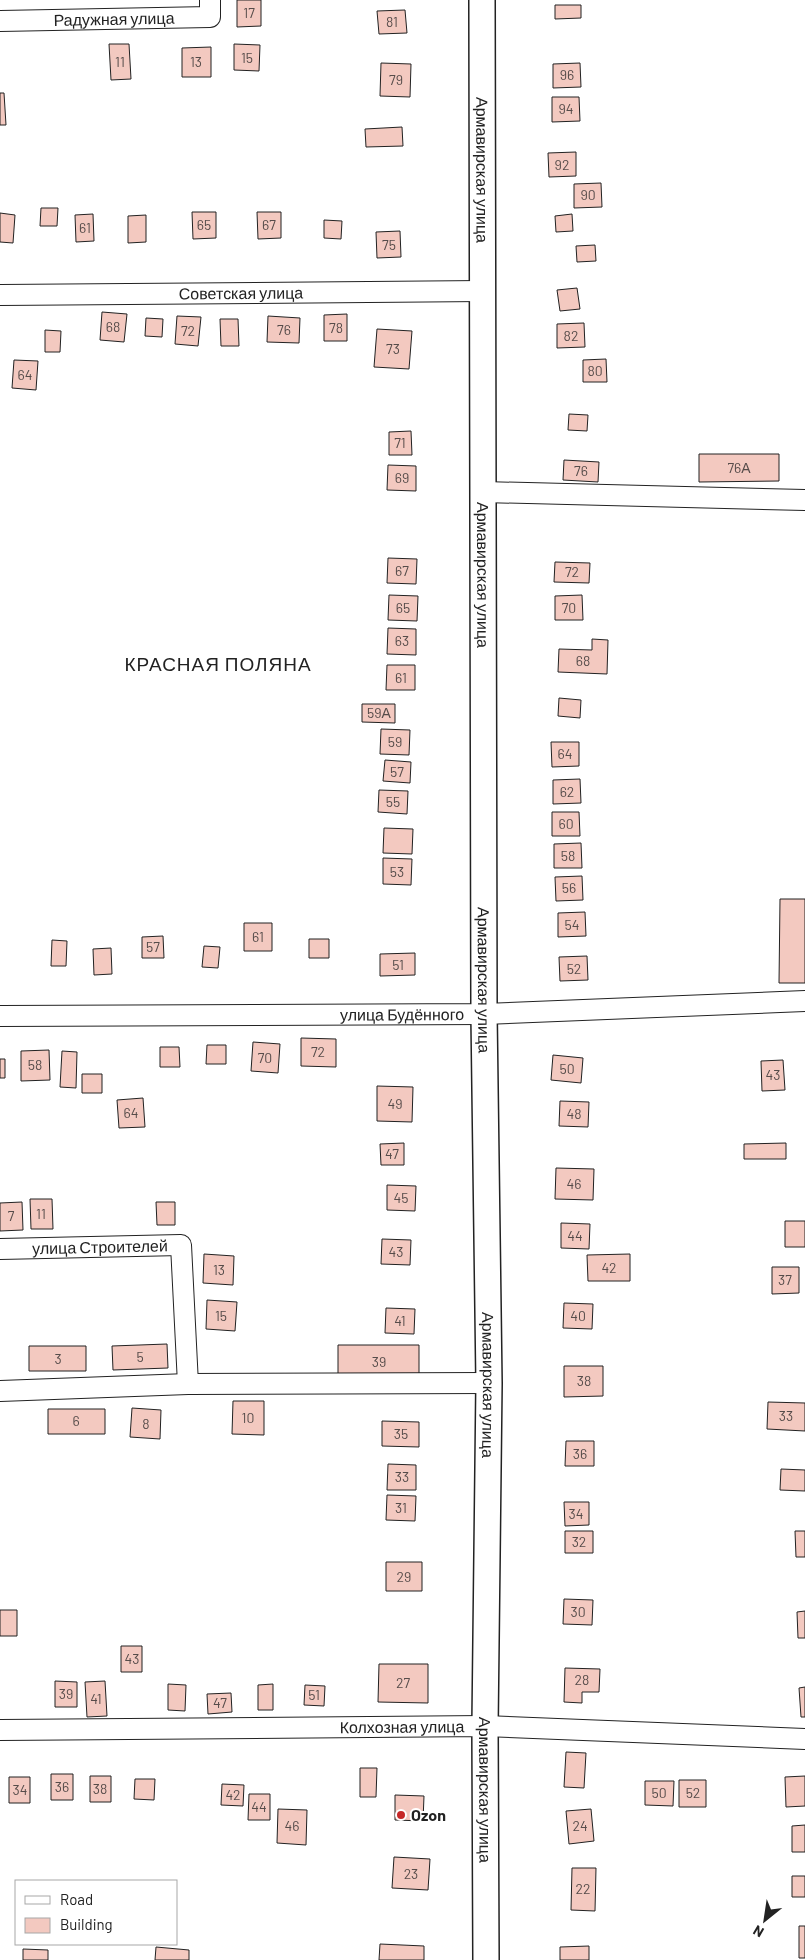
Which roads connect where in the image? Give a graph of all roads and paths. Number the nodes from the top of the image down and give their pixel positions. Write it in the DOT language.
graph roads {
  1 [pos="210,0"];
  2 [pos="482,0"];
  3 [pos="0,21"];
  4 [pos="483,291"];
  5 [pos="0,295"];
  6 [pos="483,492"];
  7 [pos="805,500"];
  8 [pos="805,1001"];
  9 [pos="484,1014"];
  10 [pos="0,1016"];
  11 [pos="0,1249"];
  12 [pos="490,1383"];
  13 [pos="188,1384"];
  14 [pos="0,1391"];
  15 [pos="485,1726"];
  16 [pos="0,1730"];
  17 [pos="805,1739"];
  18 [pos="486,1960"];
  1 -- 3 [label="street, Радужная улица"];
  2 -- 4 [label="main road, Армавирская улица"];
  4 -- 5 [label="street, Советская улица"];
  4 -- 6 [label="main road, Армавирская улица"];
  6 -- 7 [label="street"];
  6 -- 9 [label="main road, Армавирская улица"];
  8 -- 9 [label="street, улица Будённого"];
  9 -- 10 [label="street, улица Будённого"];
  9 -- 12 [label="main road, Армавирская улица"];
  11 -- 13 [label="street, улица Строителей"];
  12 -- 13 [label="street"];
  12 -- 15 [label="main road, Армавирская улица"];
  13 -- 14 [label="street"];
  15 -- 16 [label="street, Колхозная улица"];
  15 -- 17 [label="street, Колхозная улица"];
  15 -- 18 [label="main road, Армавирская улица"];
}
